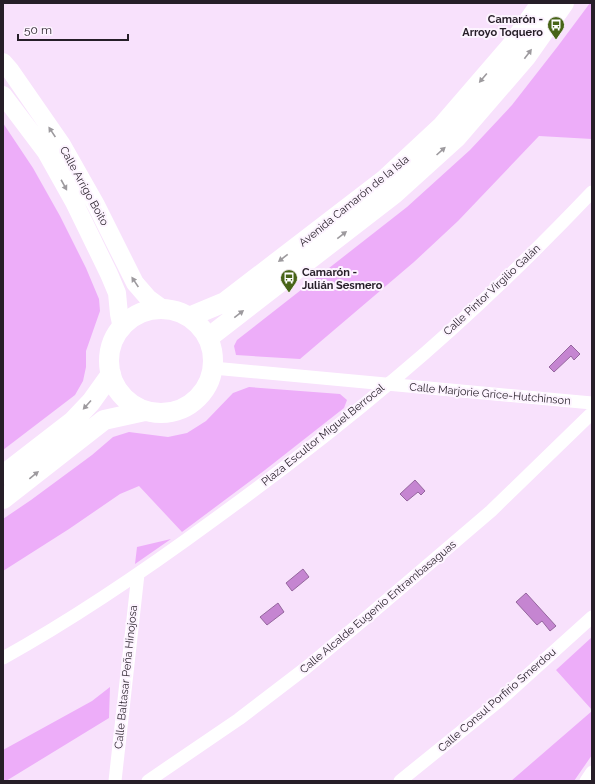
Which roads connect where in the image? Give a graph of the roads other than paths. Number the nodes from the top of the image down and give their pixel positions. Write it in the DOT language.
graph roads {
  1 [pos="542,3"];
  2 [pos="564,3"];
  3 [pos="3,62"];
  4 [pos="3,95"];
  5 [pos="592,192"];
  6 [pos="162,310"];
  7 [pos="189,317"];
  8 [pos="122,328"];
  9 [pos="208,338"];
  10 [pos="213,368"];
  11 [pos="111,374"];
  12 [pos="389,384"];
  13 [pos="592,403"];
  14 [pos="145,411"];
  15 [pos="592,413"];
  16 [pos="3,476"];
  17 [pos="3,499"];
  18 [pos="138,574"];
  19 [pos="592,617"];
  20 [pos="3,658"];
  21 [pos="592,772"];
  22 [pos="115,781"];
  23 [pos="148,781"];
  24 [pos="400,781"];
  25 [pos="586,781"];
  1 -- 7 [label="main road, Avenida Camarón de la Isla, one-way"];
  9 -- 2 [label="main road, Avenida Camarón de la Isla, one-way"];
  6 -- 3 [label="main road, Calle Arrigo Boito, one-way"];
  4 -- 8 [label="main road, Calle Arrigo Boito, one-way"];
  5 -- 12 [label="street, Calle Pintor Virgilio Galán"];
  6 -- 7 [label="main road"];
  6 -- 8 [label="main road"];
  7 -- 9 [label="main road"];
  8 -- 11 [label="main road"];
  9 -- 10 [label="main road"];
  10 -- 12 [label="street, Plaza Escultor Miguel Berrocal"];
  10 -- 14 [label="main road"];
  11 -- 14 [label="main road"];
  11 -- 16 [label="main road, one-way"];
  12 -- 13 [label="street, Calle Marjorie Grice-Hutchinson"];
  12 -- 18 [label="street, Plaza Escultor Miguel Berrocal"];
  17 -- 14 [label="main road, one-way"];
  15 -- 23 [label="street, Calle Alcalde Eugenio Entrambasaguas"];
  18 -- 20 [label="street"];
  18 -- 22 [label="street, Calle Baltasar Peña Hinojosa"];
  19 -- 24 [label="street, Calle Consul Porfirio Smerdou"];
  21 -- 25 [label="street"];
}
